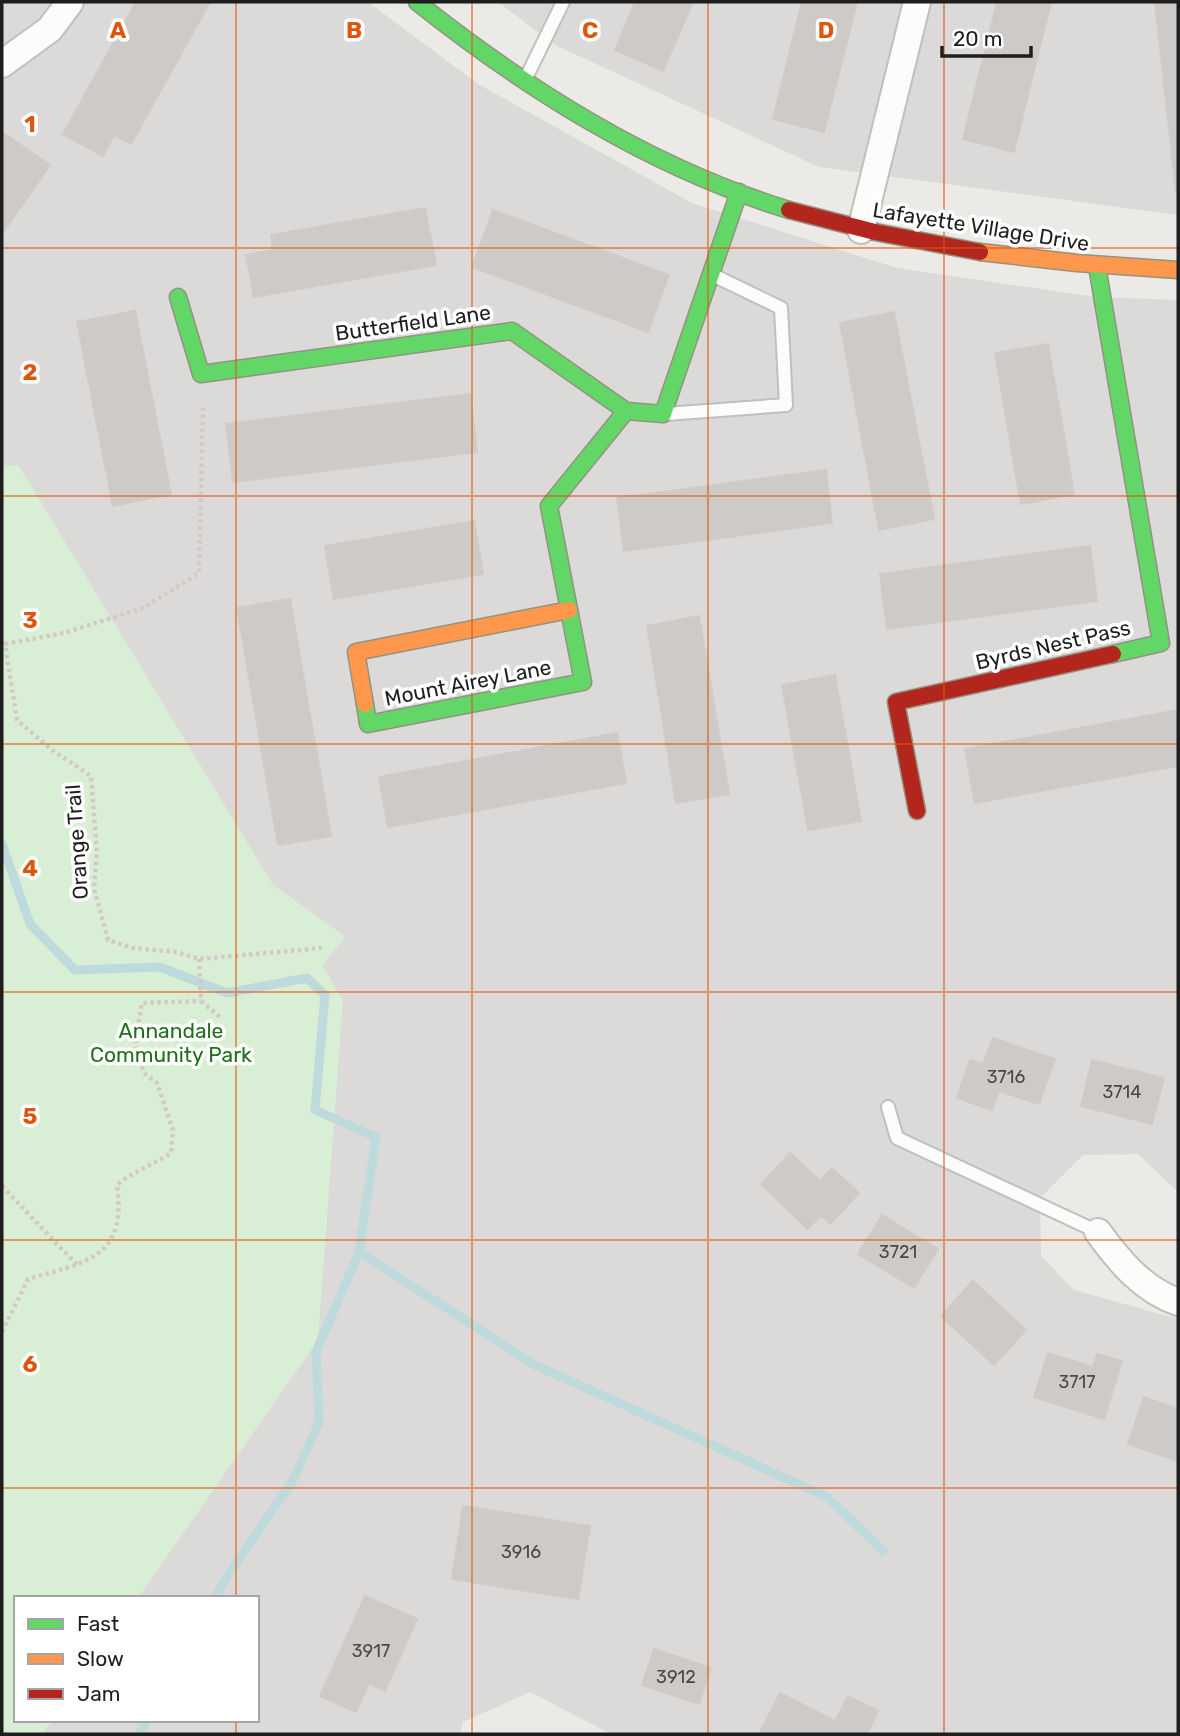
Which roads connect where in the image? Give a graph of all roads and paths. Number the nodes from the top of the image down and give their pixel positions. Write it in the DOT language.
graph roads {
  1 [pos="70,2"];
  2 [pos="417,2"];
  3 [pos="563,2"];
  4 [pos="917,2"];
  5 [pos="2,64"];
  6 [pos="524,83"];
  7 [pos="739,192"];
  8 [pos="860,230"];
  9 [pos="1097,266"];
  10 [pos="1178,270"];
  11 [pos="711,274"];
  12 [pos="178,297"];
  13 [pos="201,374"];
  14 [pos="626,411"];
  15 [pos="663,414"];
  16 [pos="569,610"];
  17 [pos="3,644"];
  18 [pos="918,811"];
  19 [pos="323,948"];
  20 [pos="199,959"];
  21 [pos="201,1001"];
  22 [pos="221,1018"];
  23 [pos="888,1107"];
  24 [pos="2,1186"];
  25 [pos="1098,1232"];
  26 [pos="77,1265"];
  27 [pos="1178,1302"];
  28 [pos="2,1332"];
  1 -- 5 [label="street"];
  2 -- 6 [label="street, Lafayette Village Drive"];
  3 -- 6 [label="lane"];
  4 -- 8 [label="street"];
  6 -- 7 [label="street, Lafayette Village Drive"];
  7 -- 8 [label="street, Lafayette Village Drive"];
  7 -- 11 [label="street"];
  8 -- 9 [label="street, Lafayette Village Drive"];
  9 -- 10 [label="street, Lafayette Village Drive"];
  9 -- 18 [label="street, Byrds Nest Pass"];
  11 -- 15 [label="street"];
  11 -- 15 [label="lane"];
  12 -- 13 [label="street"];
  13 -- 14 [label="street, Butterfield Lane"];
  13 -- 17 [label="path"];
  14 -- 15 [label="street"];
  14 -- 16 [label="street, Mount Airey Lane"];
  16 -- 16 [label="street, Mount Airey Lane"];
  17 -- 20 [label="path, Orange Trail"];
  19 -- 20 [label="path, Orange Trail"];
  20 -- 21 [label="path"];
  21 -- 22 [label="path"];
  21 -- 26 [label="path"];
  23 -- 25 [label="lane"];
  24 -- 26 [label="path"];
  25 -- 27 [label="street"];
  26 -- 28 [label="path"];
}
